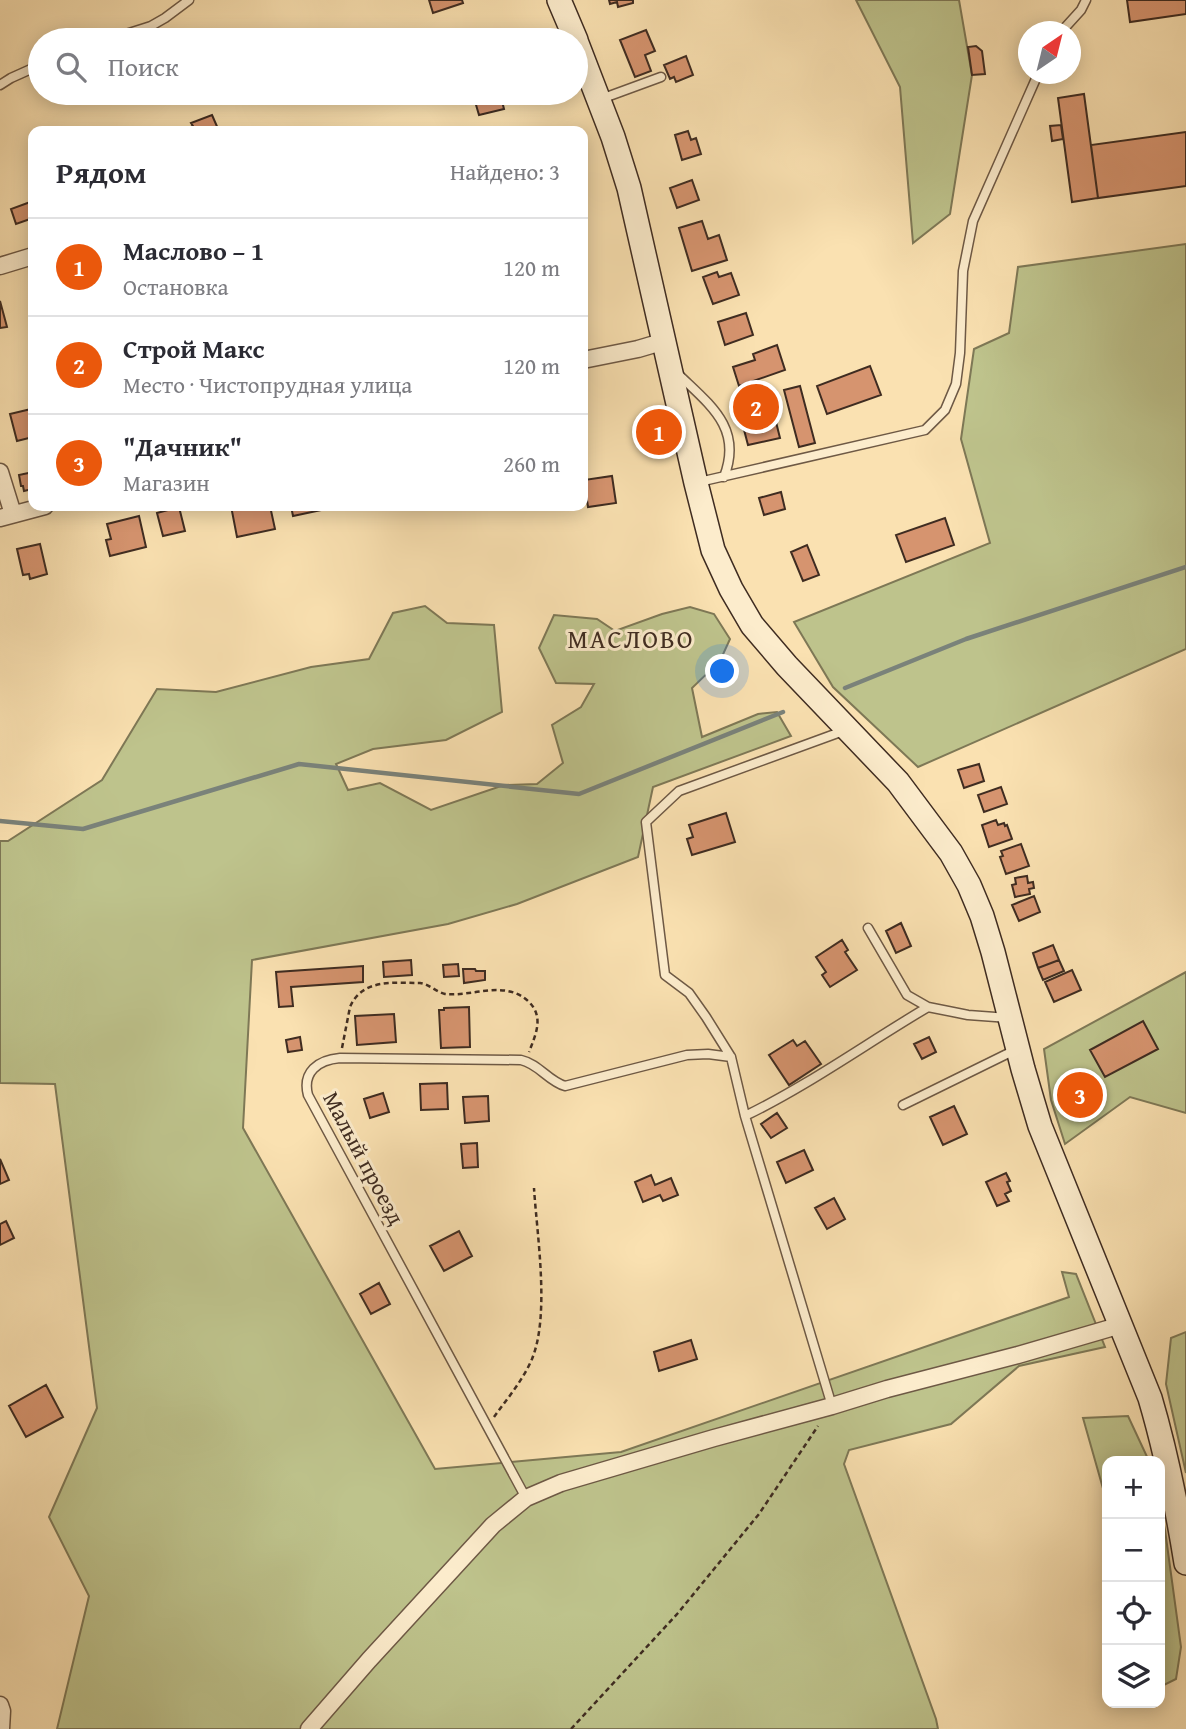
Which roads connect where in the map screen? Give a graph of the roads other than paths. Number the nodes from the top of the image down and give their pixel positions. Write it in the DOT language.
graph roads {
  1 [pos="189,0"];
  2 [pos="559,0"];
  3 [pos="1086,0"];
  4 [pos="1071,21"];
  5 [pos="145,28"];
  6 [pos="571,28"];
  7 [pos="28,70"];
  8 [pos="588,74"];
  9 [pos="661,77"];
  10 [pos="1034,84"];
  11 [pos="0,85"];
  12 [pos="598,101"];
  13 [pos="28,258"];
  14 [pos="0,266"];
  15 [pos="664,341"];
  16 [pos="588,359"];
  17 [pos="671,367"];
  18 [pos="0,472"];
  19 [pos="724,477"];
  20 [pos="696,483"];
  21 [pos="28,510"];
  22 [pos="7,516"];
  23 [pos="847,730"];
  24 [pos="867,928"];
  25 [pos="928,1007"];
  26 [pos="1010,1018"];
  27 [pos="1018,1048"];
  28 [pos="731,1057"];
  29 [pos="903,1105"];
  30 [pos="745,1116"];
  31 [pos="1121,1325"];
  32 [pos="832,1406"];
  33 [pos="526,1497"];
  34 [pos="1186,1563"];
  35 [pos="0,1704"];
  36 [pos="1,1729"];
  37 [pos="309,1729"];
  1 -- 5 [label="lane"];
  2 -- 6 [label="main road"];
  3 -- 4 [label="lane"];
  7 -- 11 [label="lane"];
  8 -- 12 [label="main road"];
  9 -- 12 [label="lane"];
  10 -- 19 [label="lane"];
  12 -- 15 [label="main road"];
  13 -- 14 [label="street"];
  15 -- 16 [label="street"];
  15 -- 17 [label="main road"];
  17 -- 19 [label="lane"];
  17 -- 20 [label="main road"];
  18 -- 22 [label="street"];
  19 -- 20 [label="lane"];
  20 -- 23 [label="main road"];
  21 -- 22 [label="street"];
  23 -- 26 [label="main road"];
  23 -- 28 [label="lane"];
  24 -- 25 [label="lane"];
  25 -- 26 [label="lane"];
  25 -- 30 [label="lane"];
  26 -- 27 [label="main road"];
  27 -- 29 [label="lane"];
  27 -- 31 [label="main road"];
  28 -- 30 [label="lane"];
  28 -- 33 [label="lane, Малый проезд"];
  30 -- 32 [label="lane"];
  31 -- 32 [label="street"];
  31 -- 34 [label="main road"];
  32 -- 33 [label="street"];
  33 -- 37 [label="street"];
  35 -- 36 [label="street"];
}
